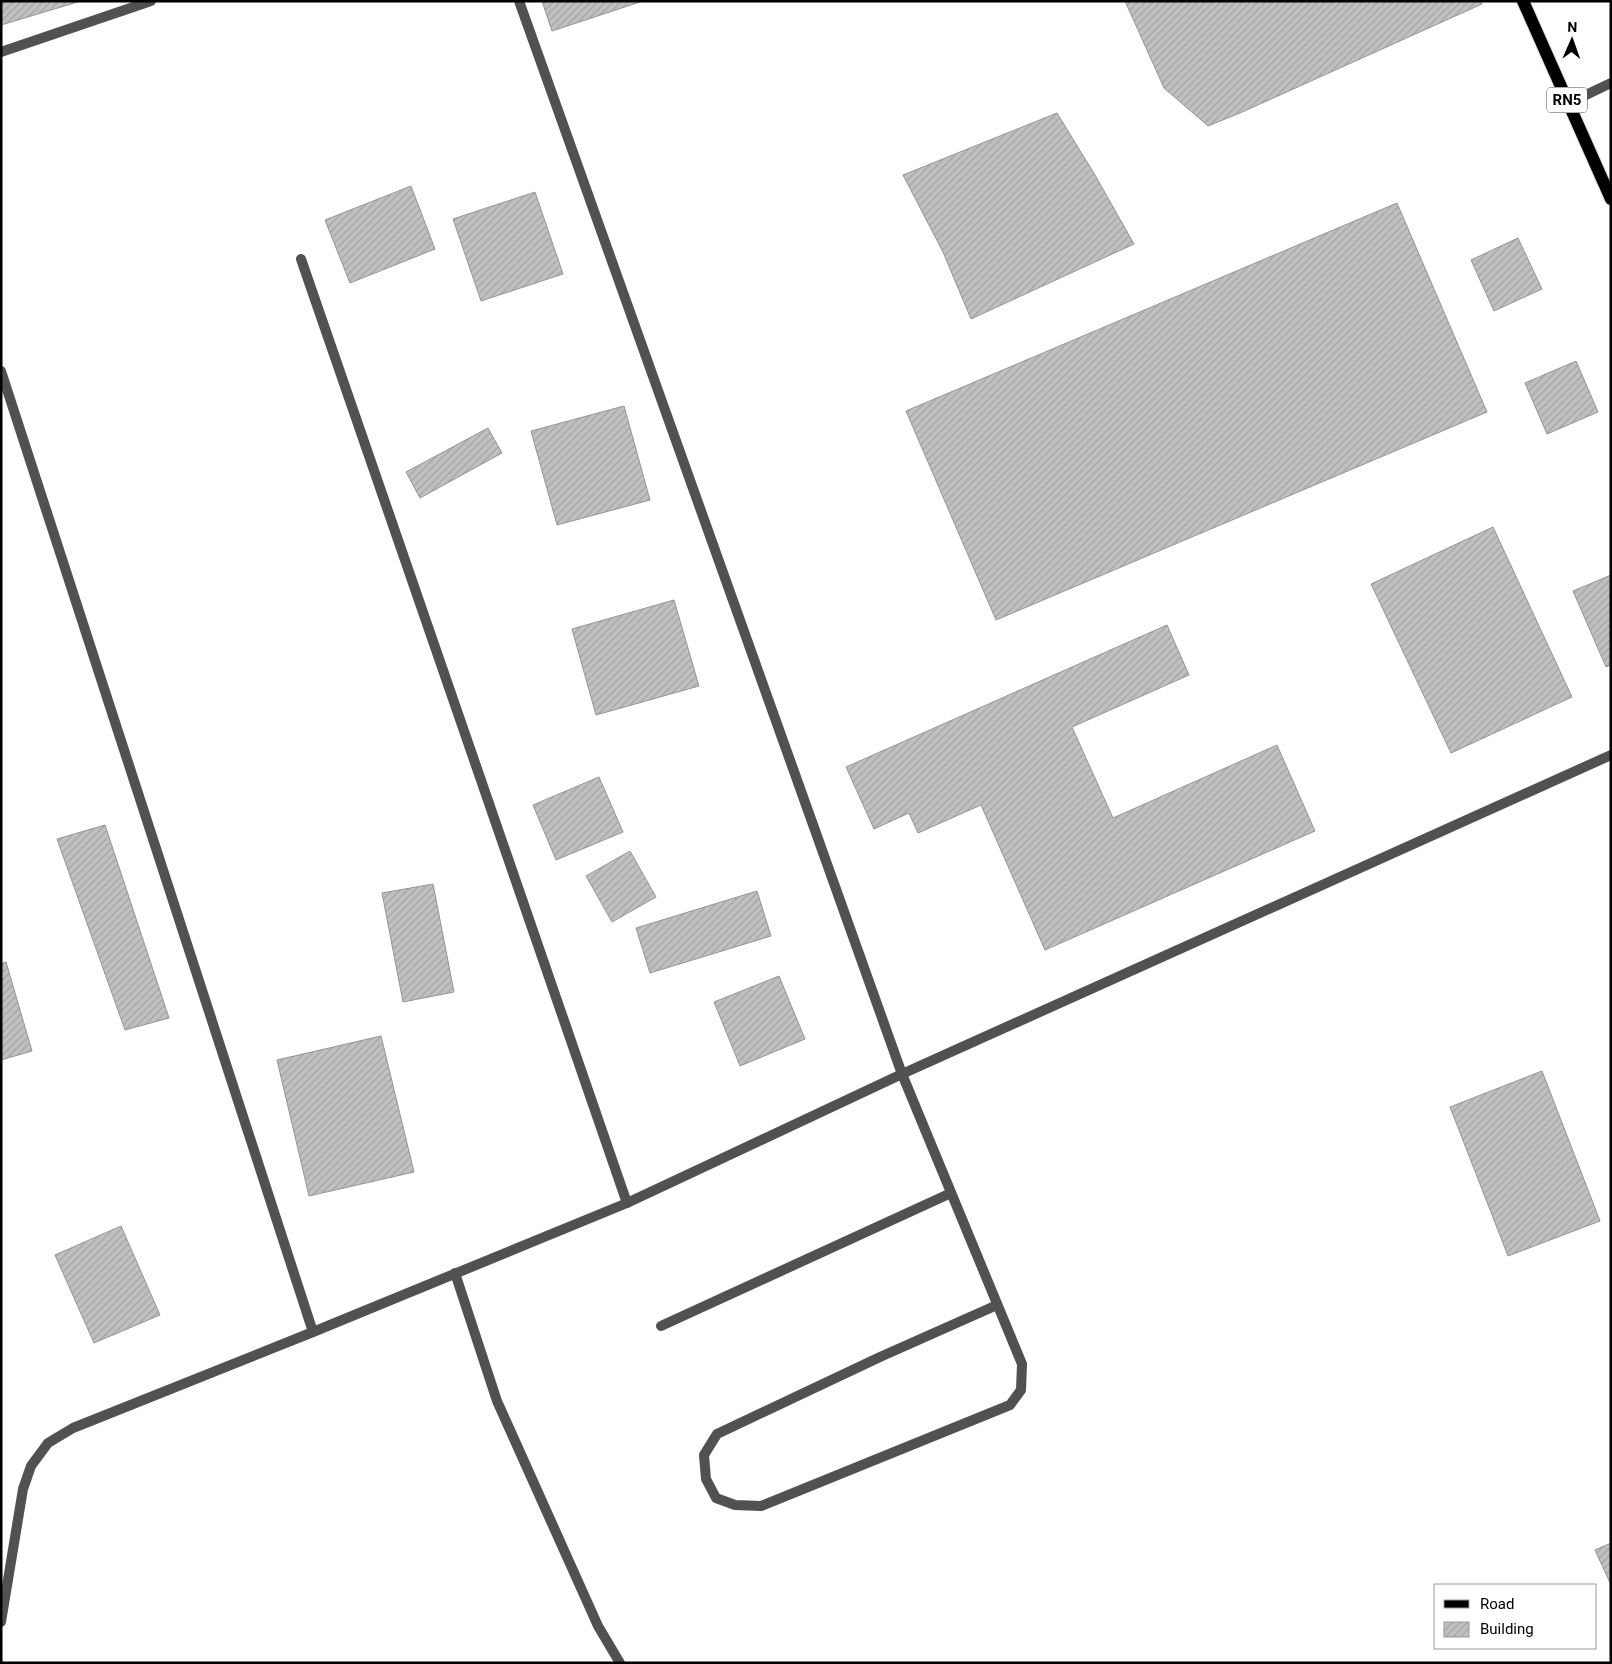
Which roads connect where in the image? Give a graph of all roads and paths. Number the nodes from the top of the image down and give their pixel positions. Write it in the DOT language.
graph roads {
  1 [pos="151,1"];
  2 [pos="519,1"];
  3 [pos="1523,1"];
  4 [pos="1,52"];
  5 [pos="1611,83"];
  6 [pos="1569,104"];
  7 [pos="1611,199"];
  8 [pos="301,259"];
  9 [pos="1,372"];
  10 [pos="1611,755"];
  11 [pos="902,1074"];
  12 [pos="951,1193"];
  13 [pos="627,1203"];
  14 [pos="455,1273"];
  15 [pos="997,1305"];
  16 [pos="660,1326"];
  17 [pos="313,1332"];
  18 [pos="1,1622"];
  19 [pos="620,1663"];
  1 -- 4 [label="lane"];
  2 -- 11 [label="lane"];
  3 -- 6 [label="main road, RN5"];
  5 -- 6 [label="lane"];
  6 -- 7 [label="main road, RN5"];
  8 -- 13 [label="lane"];
  9 -- 17 [label="lane"];
  10 -- 11 [label="lane"];
  11 -- 12 [label="lane"];
  11 -- 13 [label="lane"];
  12 -- 15 [label="lane"];
  12 -- 16 [label="lane"];
  13 -- 14 [label="lane"];
  14 -- 17 [label="lane"];
  14 -- 19 [label="lane"];
  15 -- 15 [label="lane"];
  17 -- 18 [label="lane"];
}
